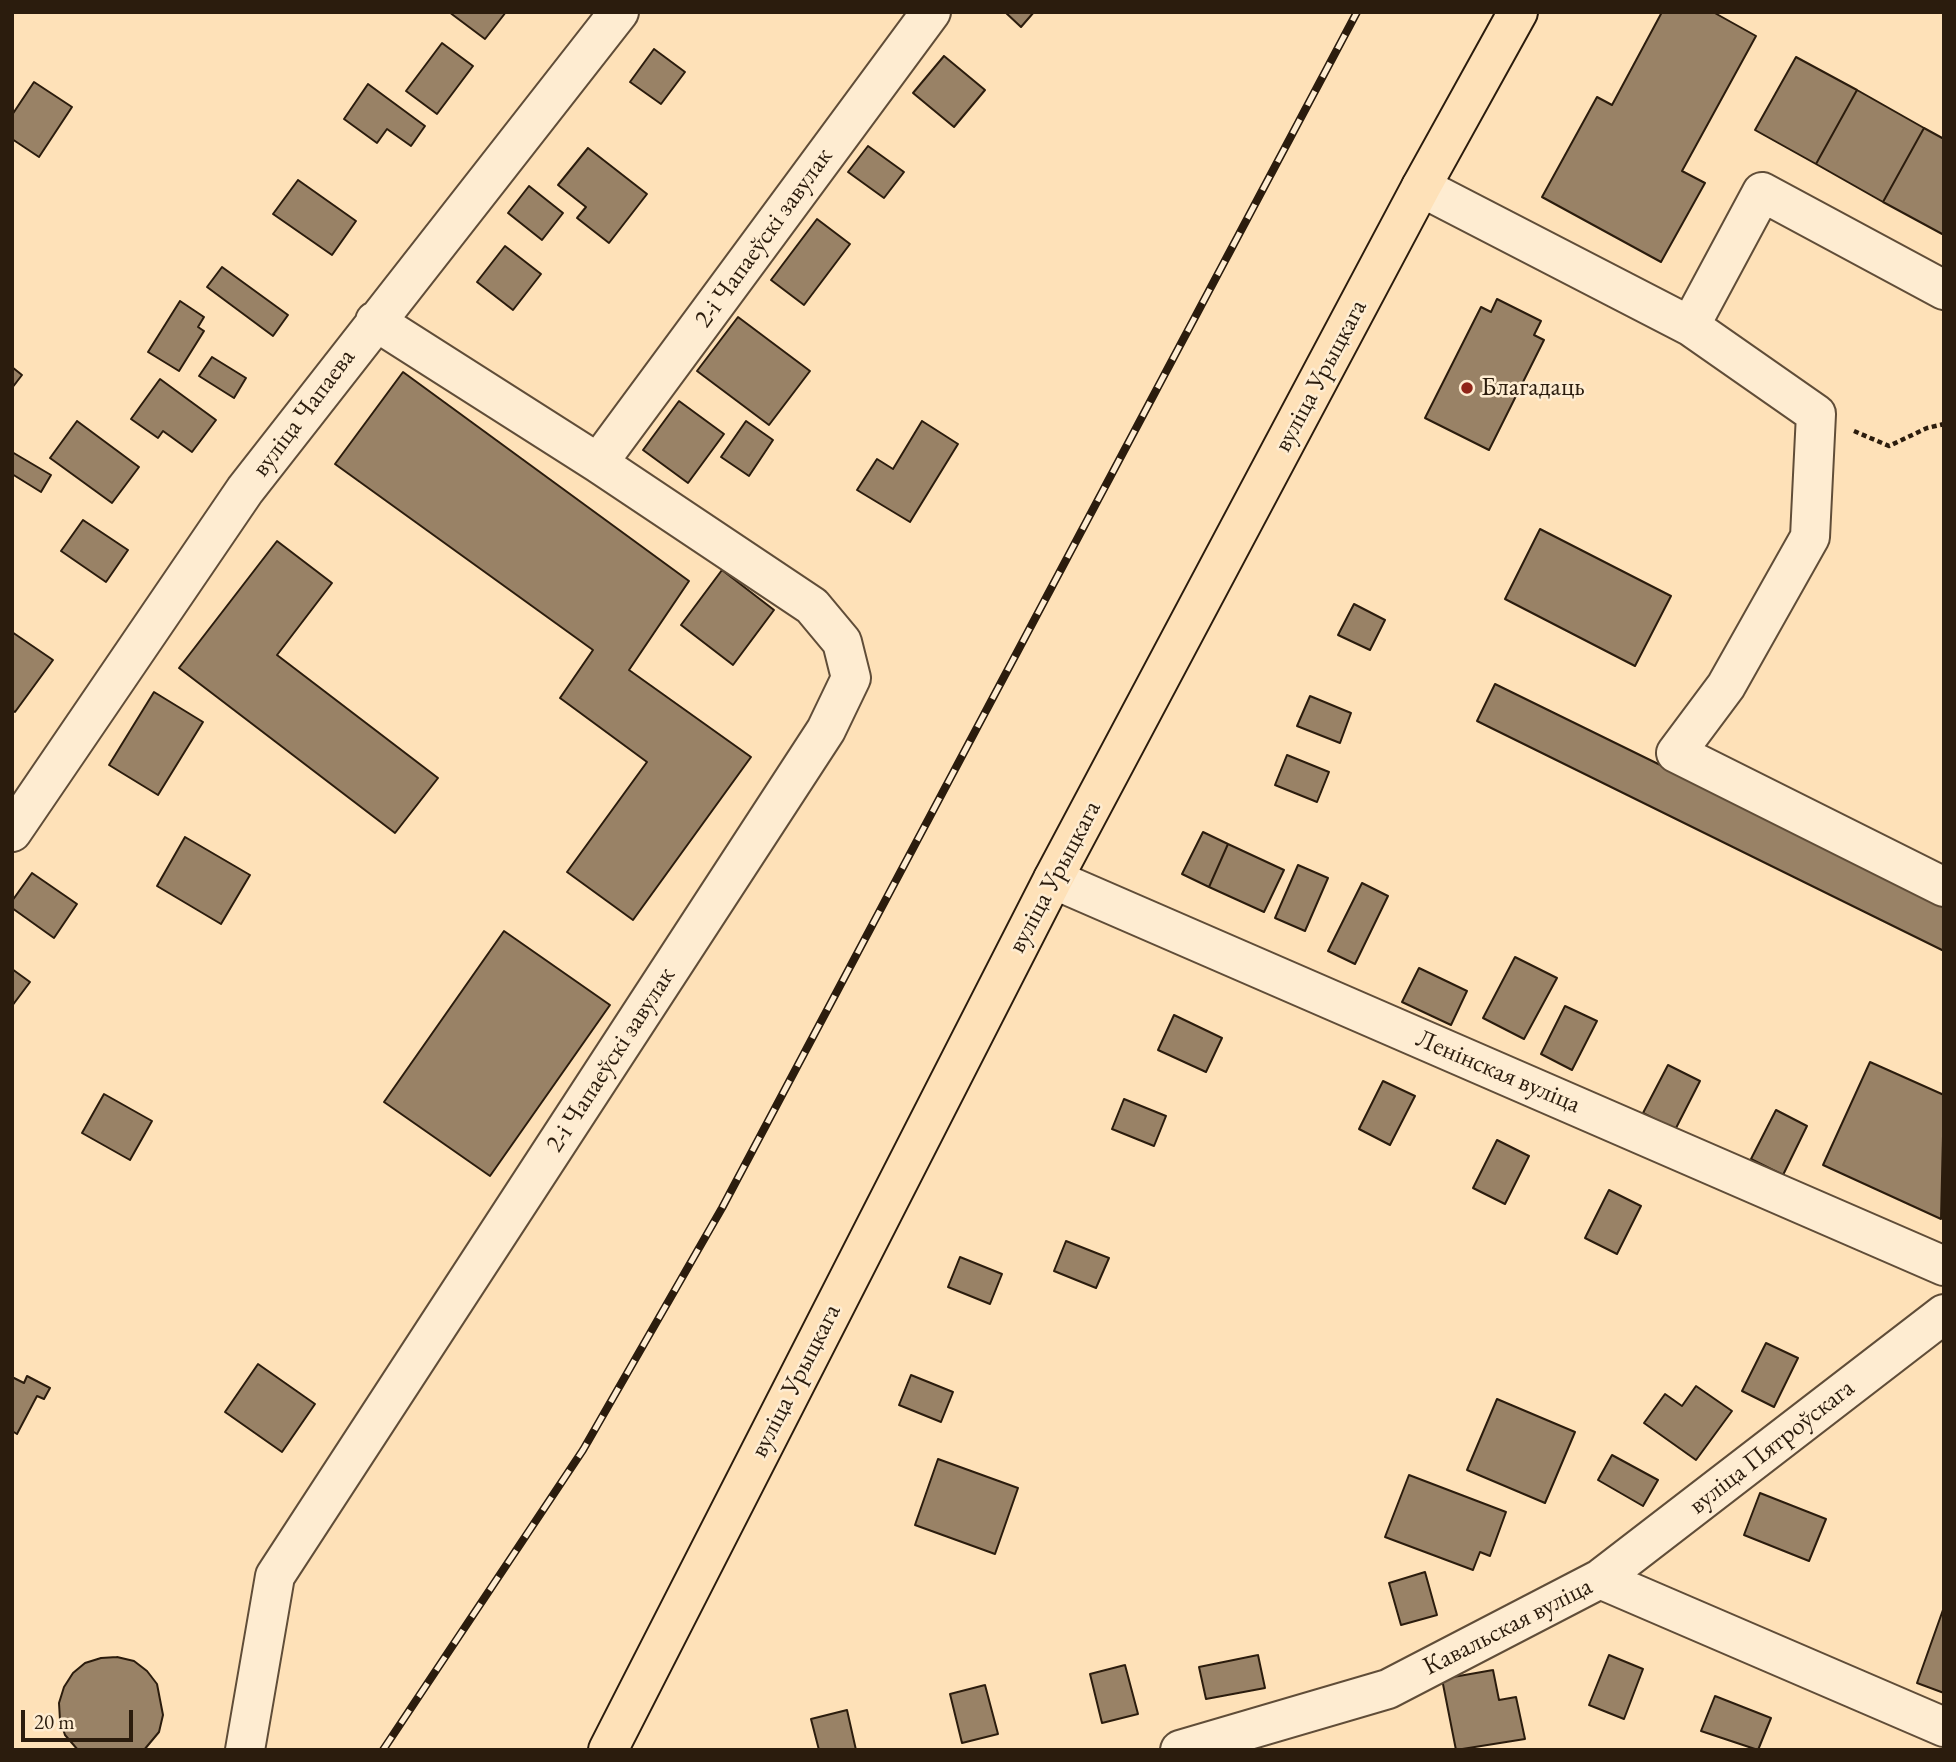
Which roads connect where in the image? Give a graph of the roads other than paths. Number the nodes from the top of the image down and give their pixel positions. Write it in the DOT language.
graph roads {
  1 [pos="619,12"];
  2 [pos="931,12"];
  3 [pos="1518,12"];
  4 [pos="1421,187"];
  5 [pos="1944,290"];
  6 [pos="375,321"];
  7 [pos="1690,326"];
  8 [pos="598,463"];
  9 [pos="12,832"];
  10 [pos="1053,879"];
  11 [pos="1944,887"];
  12 [pos="1944,1265"];
  13 [pos="1944,1314"];
  14 [pos="1600,1579"];
  15 [pos="1944,1727"];
  16 [pos="245,1750"];
  17 [pos="608,1750"];
  18 [pos="1180,1750"];
  1 -- 6 [label="street, вуліца Чапаева"];
  2 -- 8 [label="street, 2-і Чапаеўскі завулак"];
  3 -- 4 [label="main road, вуліца Урыцкага"];
  4 -- 7 [label="street"];
  4 -- 10 [label="main road, вуліца Урыцкага"];
  5 -- 7 [label="street"];
  6 -- 8 [label="street, 2-і Чапаеўскі завулак"];
  6 -- 9 [label="street, вуліца Чапаева"];
  7 -- 11 [label="street"];
  8 -- 16 [label="street, 2-і Чапаеўскі завулак"];
  10 -- 12 [label="street, Ленінская вуліца"];
  10 -- 17 [label="main road, вуліца Урыцкага"];
  13 -- 14 [label="street, вуліца Пятроўскага"];
  14 -- 15 [label="street, Кавальская вуліца"];
  14 -- 18 [label="street, Кавальская вуліца"];
}
